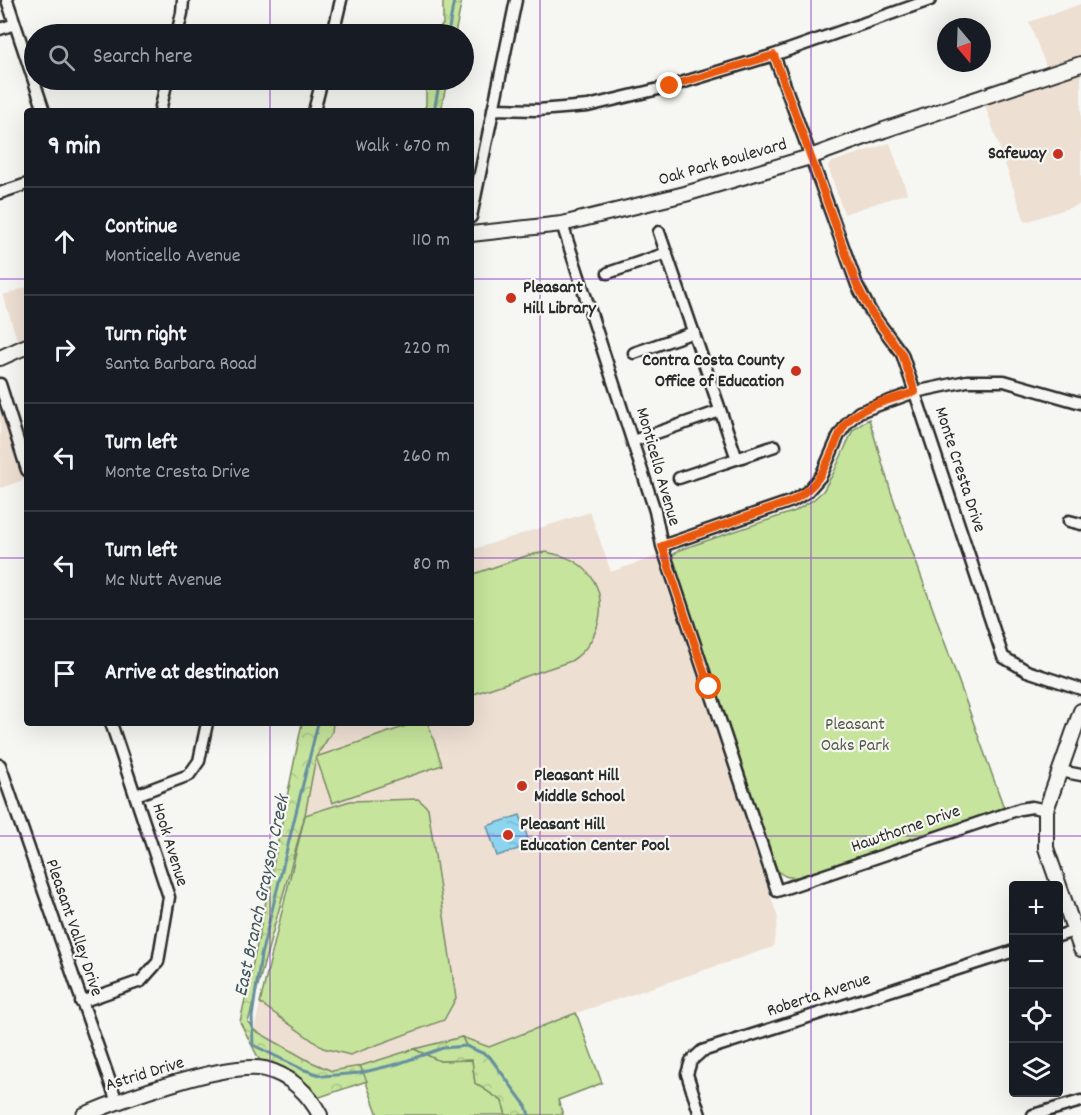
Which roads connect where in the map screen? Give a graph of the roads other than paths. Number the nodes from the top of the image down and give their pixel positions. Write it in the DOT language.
graph roads {
  1 [pos="7,0"];
  2 [pos="183,0"];
  3 [pos="341,0"];
  4 [pos="516,0"];
  5 [pos="930,0"];
  6 [pos="15,24"];
  7 [pos="179,24"];
  8 [pos="335,24"];
  9 [pos="0,28"];
  10 [pos="24,51"];
  11 [pos="774,55"];
  12 [pos="1081,64"];
  13 [pos="37,90"];
  14 [pos="165,90"];
  15 [pos="319,90"];
  16 [pos="43,108"];
  17 [pos="161,108"];
  18 [pos="315,108"];
  19 [pos="493,109"];
  20 [pos="810,157"];
  21 [pos="24,185"];
  22 [pos="0,193"];
  23 [pos="474,202"];
  24 [pos="562,224"];
  25 [pos="660,231"];
  26 [pos="474,234"];
  27 [pos="667,253"];
  28 [pos="608,273"];
  29 [pos="694,332"];
  30 [pos="24,347"];
  31 [pos="634,352"];
  32 [pos="0,358"];
  33 [pos="0,384"];
  34 [pos="915,392"];
  35 [pos="1081,402"];
  36 [pos="720,411"];
  37 [pos="633,441"];
  38 [pos="775,446"];
  39 [pos="737,459"];
  40 [pos="24,460"];
  41 [pos="679,478"];
  42 [pos="1069,521"];
  43 [pos="1081,524"];
  44 [pos="662,546"];
  45 [pos="1081,689"];
  46 [pos="1081,711"];
  47 [pos="112,726"];
  48 [pos="206,726"];
  49 [pos="0,765"];
  50 [pos="1060,771"];
  51 [pos="1081,775"];
  52 [pos="135,795"];
  53 [pos="1046,810"];
  54 [pos="777,891"];
  55 [pos="1078,930"];
  56 [pos="1062,935"];
  57 [pos="1081,948"];
  58 [pos="1009,953"];
  59 [pos="81,1002"];
  60 [pos="1081,1101"];
  61 [pos="117,1102"];
  62 [pos="84,1115"];
  63 [pos="320,1115"];
  64 [pos="700,1115"];
  65 [pos="1033,1115"];
  1 -- 6 [label="street"];
  2 -- 7 [label="street"];
  3 -- 8 [label="street"];
  4 -- 19 [label="street"];
  5 -- 11 [label="street"];
  6 -- 9 [label="street"];
  6 -- 10 [label="street"];
  11 -- 19 [label="street"];
  11 -- 20 [label="street, Monte Cresta Drive"];
  12 -- 20 [label="street, Oak Park Boulevard"];
  13 -- 16 [label="street"];
  14 -- 17 [label="street"];
  15 -- 18 [label="street"];
  19 -- 23 [label="street"];
  20 -- 24 [label="street, Oak Park Boulevard"];
  20 -- 34 [label="street, Monte Cresta Drive"];
  21 -- 22 [label="street"];
  24 -- 26 [label="street, Oak Park Boulevard"];
  24 -- 37 [label="street, Monticello Avenue"];
  25 -- 27 [label="street"];
  27 -- 28 [label="street"];
  27 -- 29 [label="street"];
  29 -- 31 [label="street"];
  29 -- 36 [label="street"];
  30 -- 32 [label="street"];
  33 -- 40 [label="street"];
  34 -- 35 [label="street"];
  34 -- 44 [label="street"];
  34 -- 45 [label="street, Monte Cresta Drive"];
  36 -- 37 [label="street"];
  36 -- 39 [label="street"];
  37 -- 44 [label="street, Monticello Avenue"];
  38 -- 39 [label="street"];
  39 -- 41 [label="street"];
  42 -- 43 [label="street"];
  44 -- 54 [label="street, Monticello Avenue"];
  46 -- 50 [label="street"];
  47 -- 52 [label="street, Hook Avenue"];
  48 -- 52 [label="street"];
  49 -- 59 [label="street, Pleasant Valley Drive"];
  50 -- 51 [label="street"];
  50 -- 53 [label="street"];
  52 -- 59 [label="street, Hook Avenue"];
  53 -- 54 [label="street, Hawthorne Drive"];
  53 -- 55 [label="street"];
  55 -- 56 [label="street"];
  55 -- 57 [label="street"];
  58 -- 64 [label="street, Roberta Avenue"];
  59 -- 61 [label="street, Pleasant Valley Drive"];
  60 -- 65 [label="street"];
  61 -- 62 [label="street, Astrid Drive"];
  61 -- 63 [label="street, Astrid Drive"];
}
